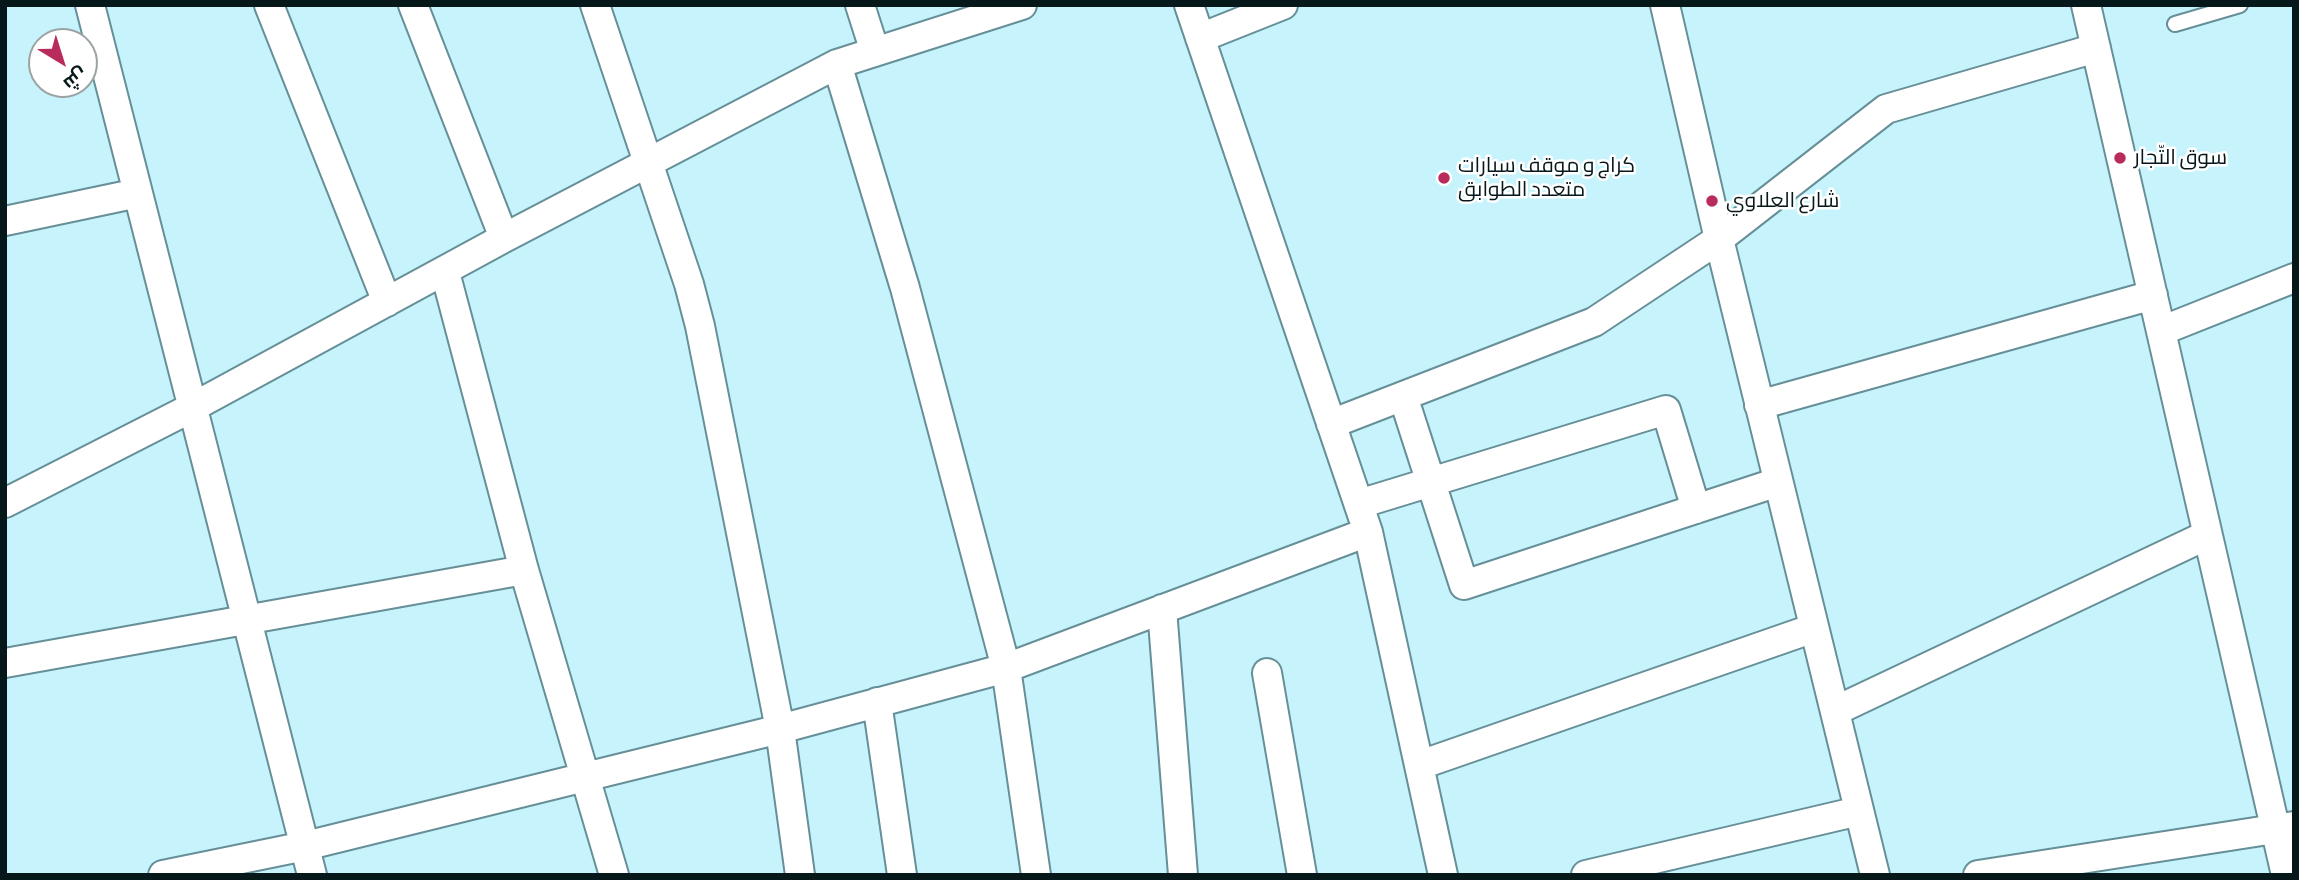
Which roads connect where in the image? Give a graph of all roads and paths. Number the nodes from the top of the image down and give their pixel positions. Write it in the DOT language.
graph roads {
  1 [pos="90,5"];
  2 [pos="269,5"];
  3 [pos="413,5"];
  4 [pos="595,5"];
  5 [pos="860,5"];
  6 [pos="1022,5"];
  7 [pos="1189,5"];
  8 [pos="1283,5"];
  9 [pos="1665,5"];
  10 [pos="2086,5"];
  11 [pos="2240,5"];
  12 [pos="2175,24"];
  13 [pos="1200,38"];
  14 [pos="2096,48"];
  15 [pos="875,52"];
  16 [pos="837,64"];
  17 [pos="648,161"];
  18 [pos="138,193"];
  19 [pos="5,220"];
  20 [pos="503,238"];
  21 [pos="1719,240"];
  22 [pos="444,272"];
  23 [pos="2294,278"];
  24 [pos="2152,295"];
  25 [pos="387,302"];
  26 [pos="2161,331"];
  27 [pos="1403,396"];
  28 [pos="1759,405"];
  29 [pos="193,407"];
  30 [pos="1331,424"];
  31 [pos="1431,482"];
  32 [pos="1778,482"];
  33 [pos="5,503"];
  34 [pos="1359,505"];
  35 [pos="1696,509"];
  36 [pos="1368,532"];
  37 [pos="2207,535"];
  38 [pos="524,570"];
  39 [pos="1162,609"];
  40 [pos="247,618"];
  41 [pos="1814,628"];
  42 [pos="5,663"];
  43 [pos="1006,668"];
  44 [pos="1267,673"];
  45 [pos="877,702"];
  46 [pos="1835,711"];
  47 [pos="780,729"];
  48 [pos="1420,765"];
  49 [pos="587,775"];
  50 [pos="1858,811"];
  51 [pos="2284,828"];
  52 [pos="305,846"];
  53 [pos="163,875"];
  54 [pos="312,875"];
  55 [pos="614,875"];
  56 [pos="800,875"];
  57 [pos="902,875"];
  58 [pos="1036,875"];
  59 [pos="1183,875"];
  60 [pos="1302,875"];
  61 [pos="1443,875"];
  62 [pos="1586,875"];
  63 [pos="1875,875"];
  64 [pos="1978,875"];
  65 [pos="2286,875"];
  1 -- 18 [label="street"];
  2 -- 25 [label="street"];
  3 -- 20 [label="street"];
  4 -- 17 [label="street"];
  5 -- 15 [label="street"];
  6 -- 15 [label="street"];
  7 -- 13 [label="street"];
  8 -- 13 [label="street"];
  9 -- 21 [label="street"];
  10 -- 14 [label="street"];
  11 -- 12 [label="lane"];
  13 -- 30 [label="street"];
  14 -- 21 [label="street"];
  14 -- 24 [label="street"];
  15 -- 16 [label="street"];
  16 -- 17 [label="street"];
  16 -- 43 [label="street"];
  17 -- 20 [label="street"];
  17 -- 47 [label="street"];
  18 -- 19 [label="street"];
  18 -- 29 [label="street"];
  20 -- 22 [label="street"];
  21 -- 27 [label="street"];
  21 -- 28 [label="street"];
  22 -- 25 [label="street"];
  22 -- 38 [label="street"];
  23 -- 26 [label="street"];
  24 -- 26 [label="street"];
  24 -- 28 [label="street"];
  25 -- 29 [label="street"];
  26 -- 37 [label="street"];
  27 -- 30 [label="street"];
  27 -- 31 [label="street"];
  28 -- 32 [label="street"];
  29 -- 33 [label="street"];
  29 -- 40 [label="street"];
  30 -- 34 [label="street"];
  31 -- 34 [label="street"];
  31 -- 35 [label="street"];
  31 -- 35 [label="street"];
  32 -- 35 [label="street"];
  32 -- 41 [label="street"];
  34 -- 36 [label="street"];
  36 -- 39 [label="street"];
  36 -- 48 [label="street"];
  37 -- 46 [label="street"];
  37 -- 51 [label="street"];
  38 -- 40 [label="street"];
  38 -- 49 [label="street"];
  39 -- 43 [label="street"];
  39 -- 59 [label="street"];
  40 -- 42 [label="street"];
  40 -- 52 [label="street"];
  41 -- 46 [label="street"];
  41 -- 48 [label="street"];
  43 -- 45 [label="street"];
  43 -- 58 [label="street"];
  44 -- 60 [label="street"];
  45 -- 47 [label="street"];
  45 -- 57 [label="street"];
  46 -- 50 [label="street"];
  47 -- 49 [label="street"];
  47 -- 56 [label="street"];
  48 -- 61 [label="street"];
  49 -- 52 [label="street"];
  49 -- 55 [label="street"];
  50 -- 62 [label="street"];
  50 -- 63 [label="street"];
  51 -- 64 [label="street"];
  51 -- 65 [label="street"];
  52 -- 53 [label="street"];
  52 -- 54 [label="street"];
}
